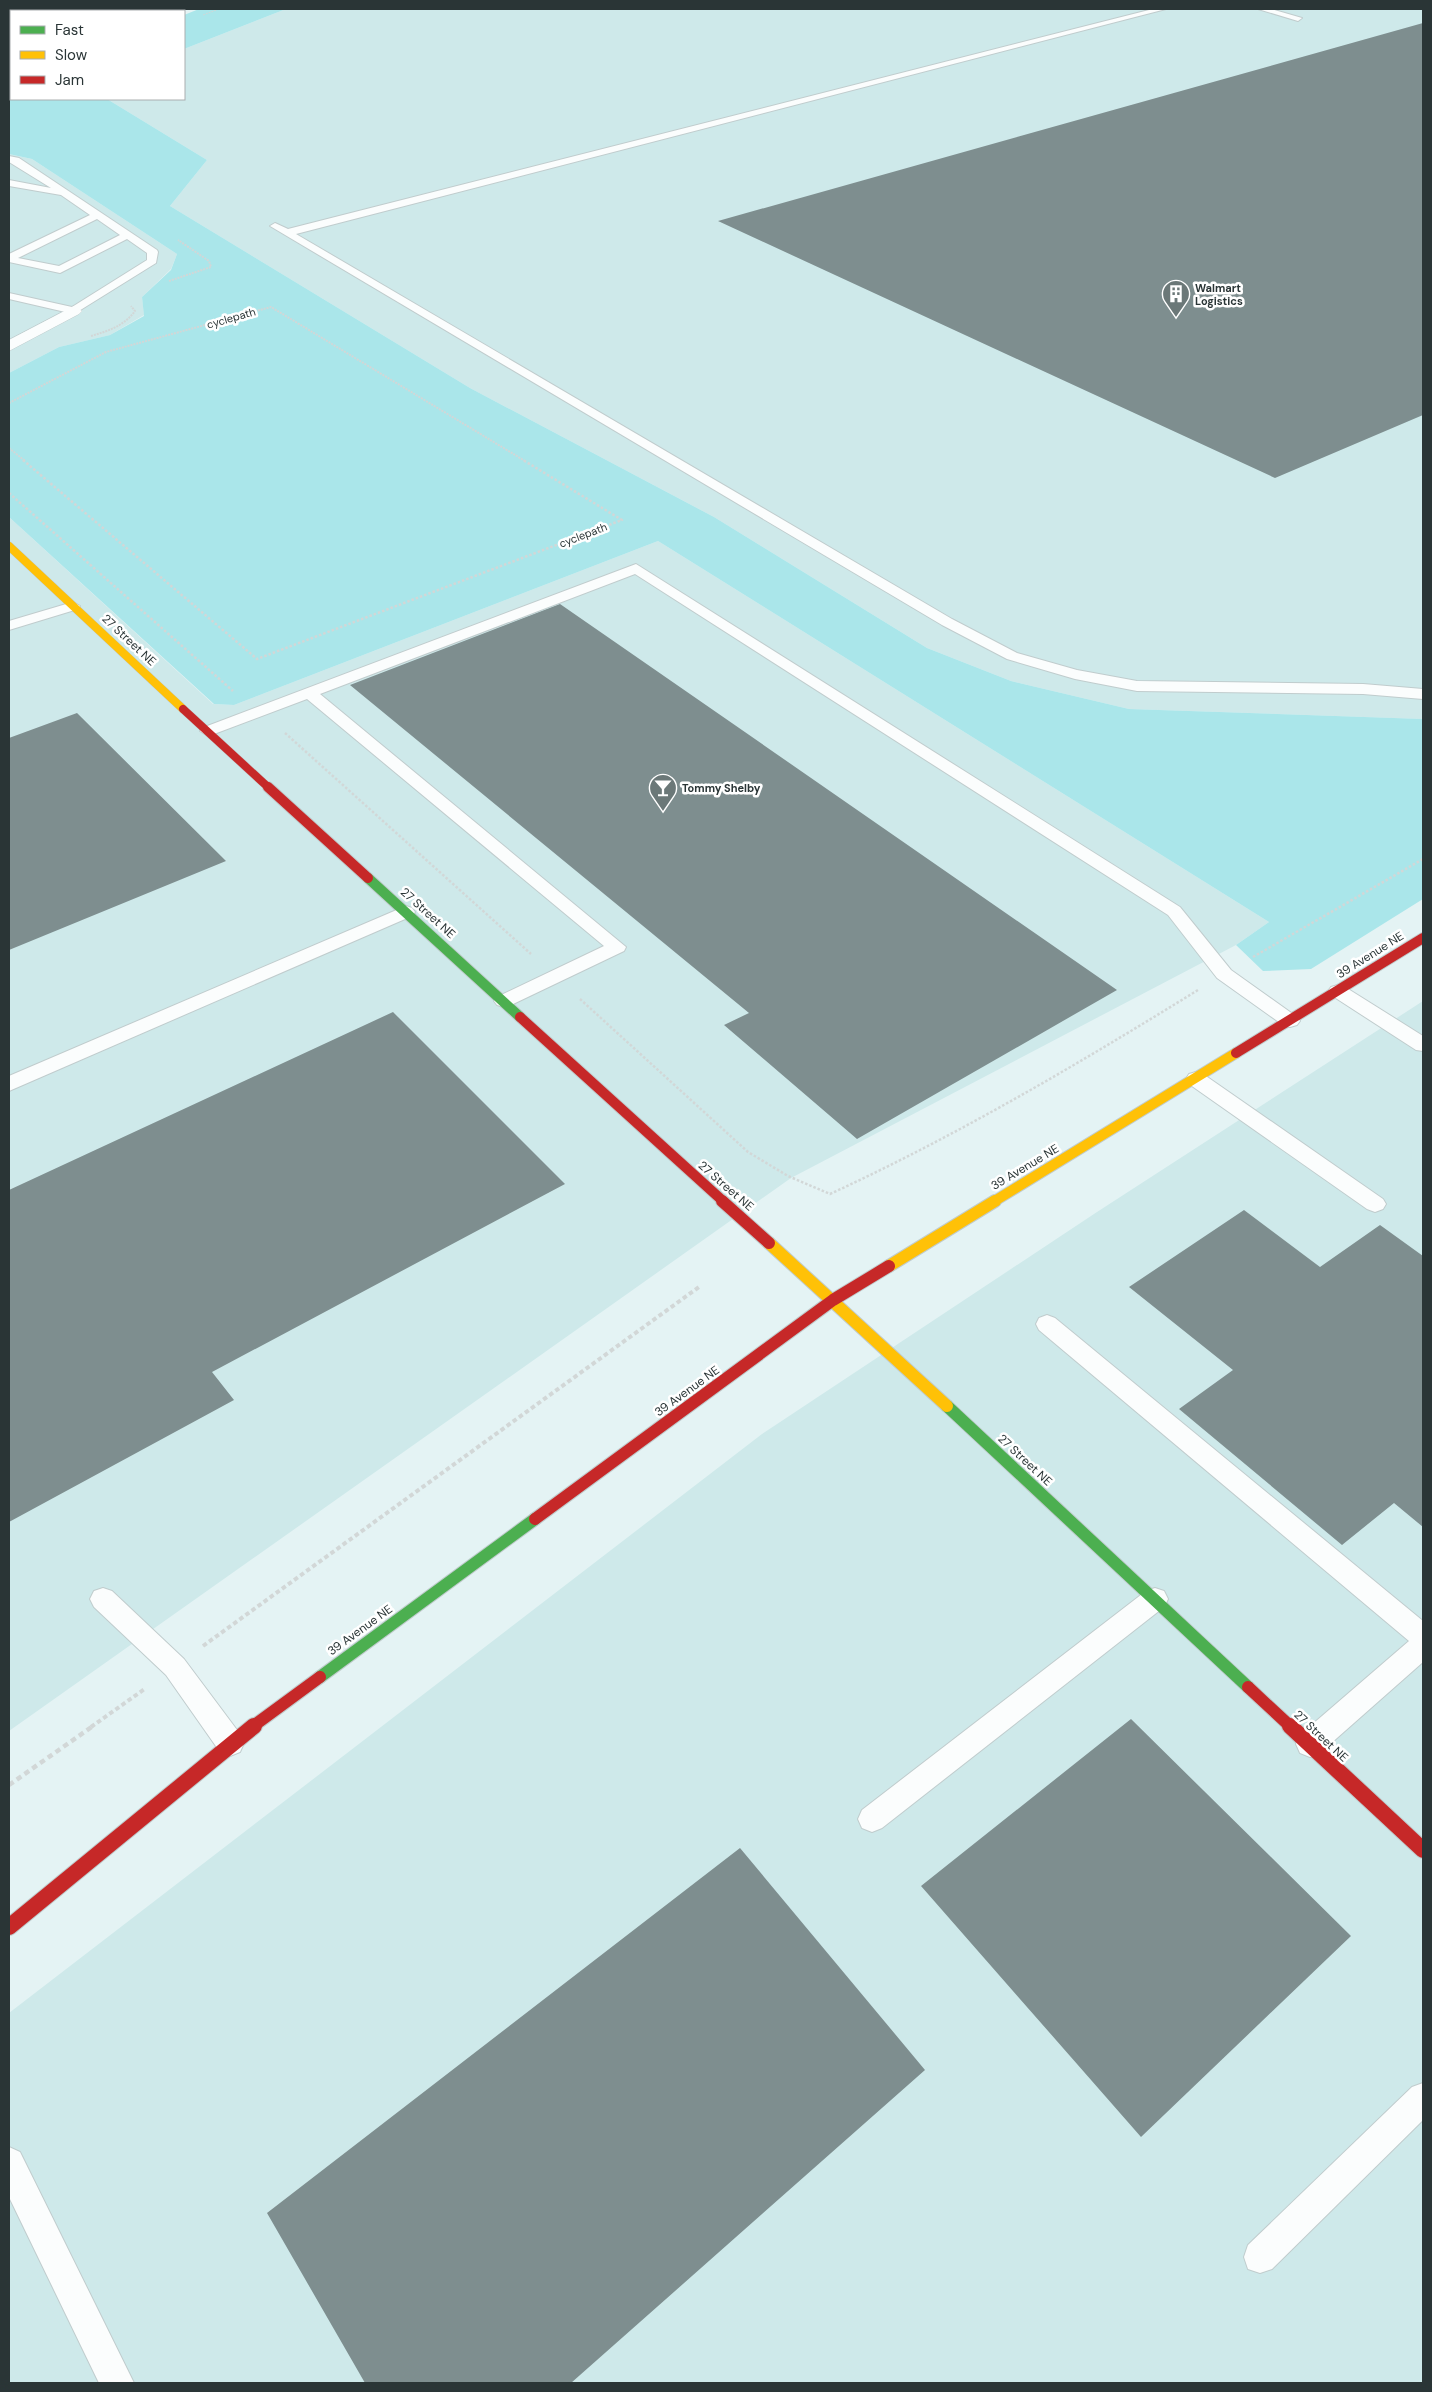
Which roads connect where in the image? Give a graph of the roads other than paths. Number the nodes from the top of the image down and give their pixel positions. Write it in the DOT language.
graph roads {
  1 [pos="1162,9"];
  2 [pos="1262,9"];
  3 [pos="1298,18"];
  4 [pos="9,159"];
  5 [pos="9,183"];
  6 [pos="67,195"];
  7 [pos="98,215"];
  8 [pos="127,235"];
  9 [pos="9,258"];
  10 [pos="9,296"];
  11 [pos="74,311"];
  12 [pos="9,346"];
  13 [pos="9,546"];
  14 [pos="73,606"];
  15 [pos="9,626"];
  16 [pos="310,692"];
  17 [pos="1423,694"];
  18 [pos="208,731"];
  19 [pos="406,912"];
  20 [pos="1423,938"];
  21 [pos="1338,991"];
  22 [pos="504,1001"];
  23 [pos="1290,1021"];
  24 [pos="1423,1045"];
  25 [pos="1196,1079"];
  26 [pos="9,1084"];
  27 [pos="1375,1204"];
  28 [pos="833,1300"];
  29 [pos="1047,1324"];
  30 [pos="102,1599"];
  31 [pos="1155,1599"];
  32 [pos="1423,1637"];
  33 [pos="1423,1646"];
  34 [pos="230,1743"];
  35 [pos="1310,1744"];
  36 [pos="872,1819"];
  37 [pos="1423,1850"];
  38 [pos="9,1927"];
  39 [pos="1423,2098"];
  40 [pos="9,2163"];
  41 [pos="1260,2257"];
  42 [pos="116,2383"];
  1 -- 17 [label="lane"];
  2 -- 3 [label="lane"];
  4 -- 6 [label="lane"];
  5 -- 6 [label="lane"];
  6 -- 7 [label="lane"];
  7 -- 8 [label="lane"];
  7 -- 9 [label="lane"];
  8 -- 9 [label="lane"];
  8 -- 11 [label="lane"];
  10 -- 11 [label="lane"];
  11 -- 12 [label="street"];
  13 -- 14 [label="street, 27 Street NE"];
  14 -- 15 [label="lane"];
  14 -- 18 [label="street, 27 Street NE"];
  16 -- 18 [label="lane"];
  16 -- 22 [label="lane"];
  16 -- 23 [label="lane"];
  18 -- 19 [label="street, 27 Street NE"];
  19 -- 22 [label="street, 27 Street NE"];
  19 -- 26 [label="lane"];
  20 -- 21 [label="street, 39 Avenue NE"];
  21 -- 23 [label="street, 39 Avenue NE"];
  21 -- 24 [label="lane"];
  22 -- 28 [label="street, 27 Street NE"];
  23 -- 25 [label="street, 39 Avenue NE"];
  25 -- 27 [label="lane"];
  25 -- 28 [label="street, 39 Avenue NE"];
  28 -- 31 [label="street, 27 Street NE"];
  28 -- 34 [label="street, 39 Avenue NE"];
  29 -- 32 [label="lane"];
  30 -- 34 [label="lane"];
  31 -- 35 [label="street, 27 Street NE"];
  31 -- 36 [label="lane"];
  33 -- 35 [label="lane"];
  34 -- 38 [label="street, 39 Avenue NE"];
  35 -- 37 [label="street, 27 Street NE"];
  39 -- 41 [label="lane"];
  40 -- 42 [label="lane"];
}
